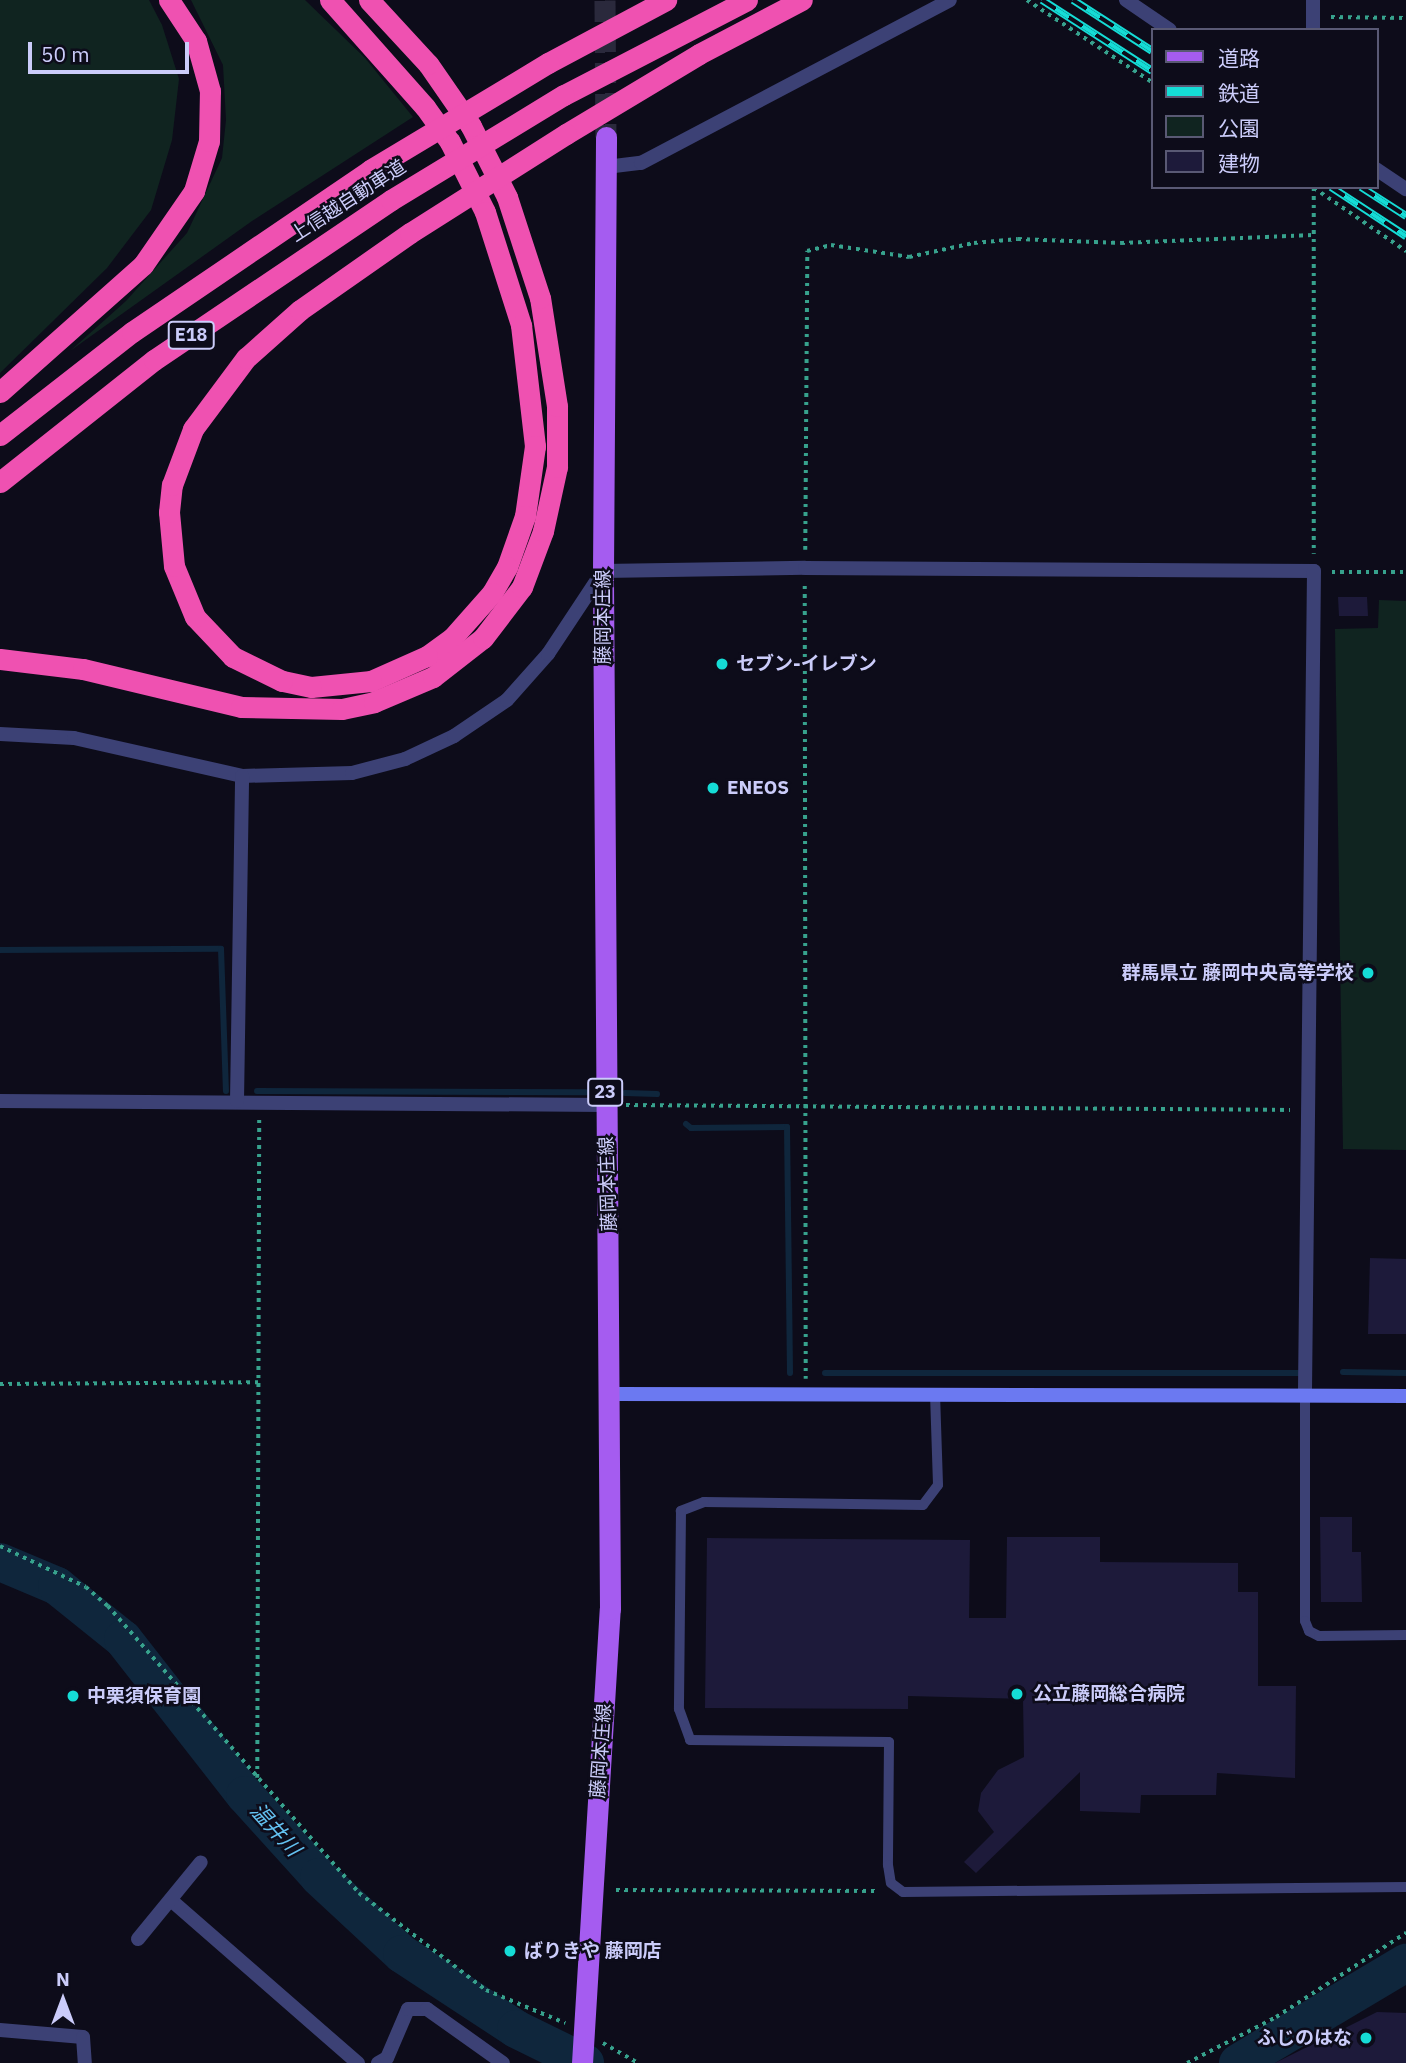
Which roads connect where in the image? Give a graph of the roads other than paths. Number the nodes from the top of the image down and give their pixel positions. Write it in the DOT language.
graph roads {
  1 [pos="169,0"];
  2 [pos="330,0"];
  3 [pos="369,0"];
  4 [pos="666,0"];
  5 [pos="747,0"];
  6 [pos="803,0"];
  7 [pos="950,0"];
  8 [pos="1126,0"];
  9 [pos="1313,0"];
  10 [pos="1313,23"];
  11 [pos="1167,28"];
  12 [pos="606,136"];
  13 [pos="606,167"];
  14 [pos="1378,170"];
  15 [pos="1406,189"];
  16 [pos="0,392"];
  17 [pos="0,435"];
  18 [pos="0,482"];
  19 [pos="603,571"];
  20 [pos="0,659"];
  21 [pos="0,734"];
  22 [pos="242,776"];
  23 [pos="0,1101"];
  24 [pos="237,1101"];
  25 [pos="606,1105"];
  26 [pos="612,1394"];
  27 [pos="935,1394"];
  28 [pos="1306,1395"];
  29 [pos="1406,1396"];
  30 [pos="1406,1636"];
  31 [pos="201,1862"];
  32 [pos="1406,1887"];
  33 [pos="172,1901"];
  34 [pos="138,1939"];
  35 [pos="0,2030"];
  36 [pos="583,2047"];
  37 [pos="85,2063"];
  38 [pos="358,2063"];
  39 [pos="378,2063"];
  40 [pos="503,2063"];
  1 -- 16 [label="highway"];
  2 -- 6 [label="highway, bridge"];
  3 -- 20 [label="highway"];
  4 -- 17 [label="highway, 上信越自動車道 / E18, bridge"];
  5 -- 18 [label="highway, 上信越自動車道 / E18, bridge"];
  7 -- 13 [label="street"];
  8 -- 11 [label="street"];
  9 -- 10 [label="street"];
  12 -- 13 [label="main road, 藤岡本庄線 / 23"];
  13 -- 19 [label="main road, 藤岡本庄線 / 23"];
  14 -- 15 [label="street"];
  19 -- 22 [label="street"];
  19 -- 25 [label="main road, 藤岡本庄線 / 23"];
  19 -- 28 [label="street"];
  21 -- 22 [label="street"];
  22 -- 24 [label="street"];
  23 -- 24 [label="street"];
  24 -- 25 [label="street"];
  25 -- 26 [label="main road, 藤岡本庄線 / 23"];
  26 -- 27 [label="street"];
  26 -- 36 [label="main road, 藤岡本庄線 / 23"];
  27 -- 28 [label="street"];
  27 -- 32 [label="lane"];
  28 -- 29 [label="street"];
  28 -- 30 [label="lane"];
  31 -- 33 [label="street"];
  33 -- 34 [label="street"];
  33 -- 38 [label="street"];
  35 -- 37 [label="street"];
  39 -- 40 [label="street"];
}
